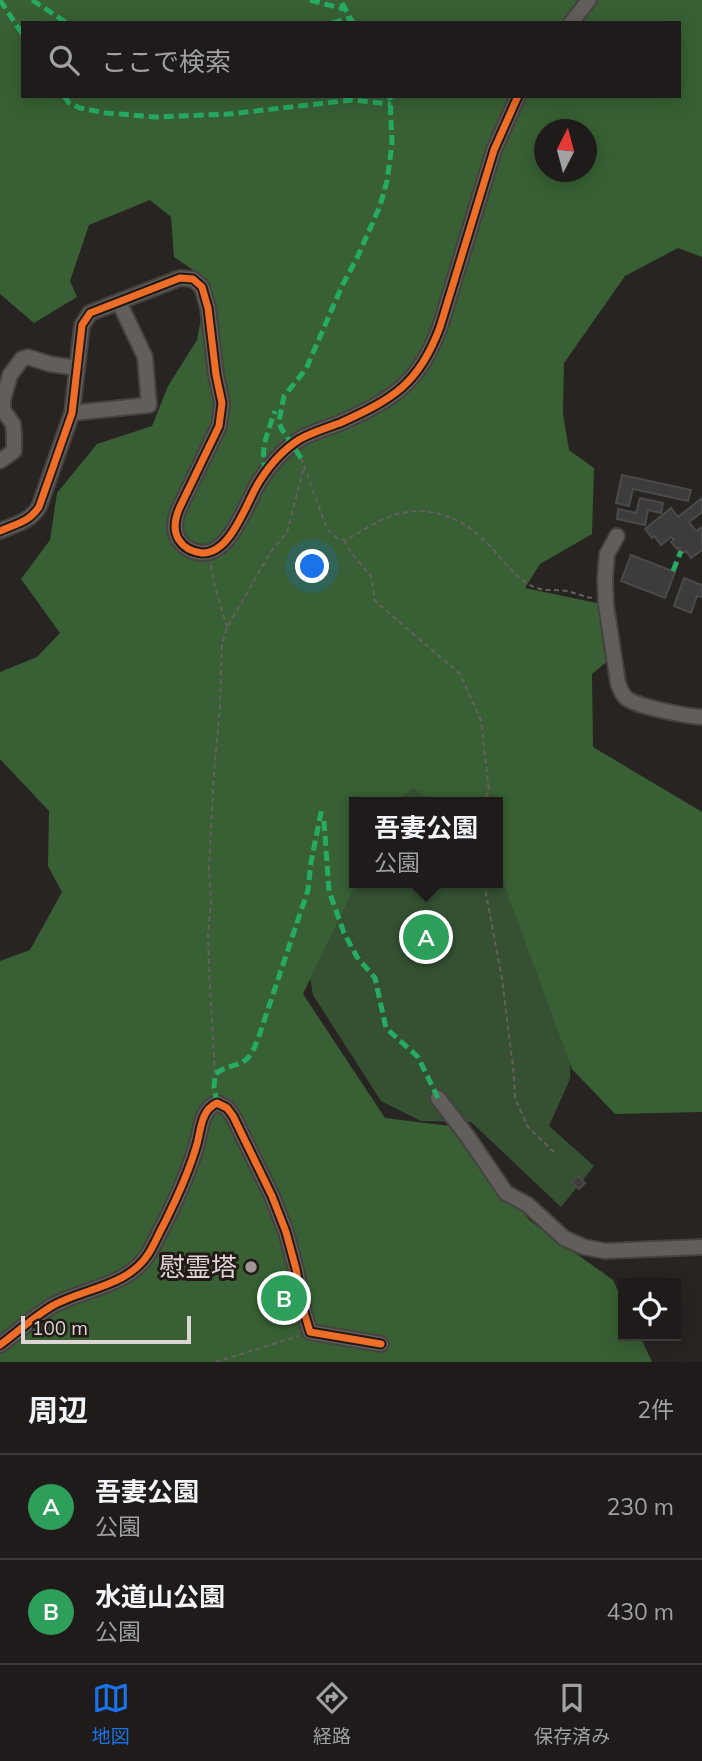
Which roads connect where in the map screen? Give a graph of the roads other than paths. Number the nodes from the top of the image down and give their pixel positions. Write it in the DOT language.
graph roads {
  1 [pos="589,0"];
  2 [pos="573,21"];
  3 [pos="517,98"];
  4 [pos="119,302"];
  5 [pos="77,368"];
  6 [pos="72,413"];
  7 [pos="0,461"];
  8 [pos="0,531"];
  9 [pos="617,536"];
  10 [pos="702,718"];
  11 [pos="438,1098"];
  12 [pos="702,1247"];
  13 [pos="381,1343"];
  14 [pos="0,1345"];
  1 -- 2 [label="street"];
  3 -- 4 [label="street"];
  4 -- 5 [label="street"];
  4 -- 6 [label="street"];
  5 -- 6 [label="street"];
  5 -- 7 [label="street"];
  6 -- 8 [label="street"];
  9 -- 10 [label="street"];
  11 -- 12 [label="street"];
  13 -- 14 [label="street"];
}
